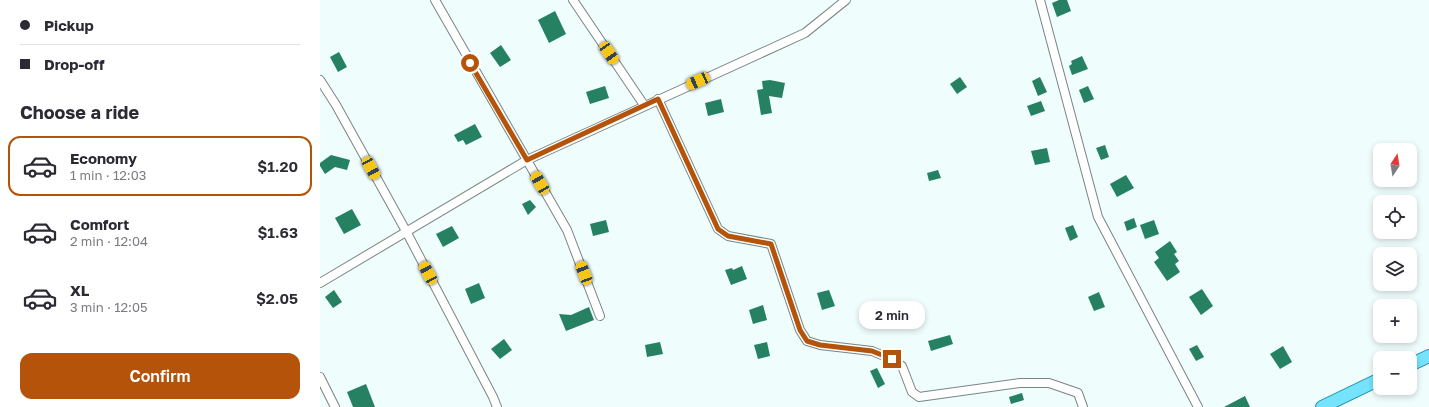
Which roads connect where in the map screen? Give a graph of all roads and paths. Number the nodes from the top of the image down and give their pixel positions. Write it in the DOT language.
graph roads {
  1 [pos="435,0"];
  2 [pos="573,0"];
  3 [pos="846,0"];
  4 [pos="1040,0"];
  5 [pos="320,80"];
  6 [pos="658,99"];
  7 [pos="644,106"];
  8 [pos="527,160"];
  9 [pos="406,231"];
  10 [pos="320,283"];
  11 [pos="600,316"];
  12 [pos="1429,356"];
  13 [pos="1417,362"];
  14 [pos="320,377"];
  15 [pos="1373,382"];
  16 [pos="335,407"];
  17 [pos="497,407"];
  18 [pos="1083,407"];
  19 [pos="1198,407"];
  20 [pos="1322,407"];
  1 -- 8 [label="street"];
  2 -- 7 [label="street"];
  3 -- 6 [label="street"];
  4 -- 19 [label="street"];
  5 -- 9 [label="street"];
  6 -- 7 [label="street"];
  6 -- 18 [label="street"];
  7 -- 8 [label="street"];
  8 -- 9 [label="street"];
  8 -- 11 [label="street"];
  9 -- 10 [label="street"];
  9 -- 17 [label="street"];
  12 -- 13 [label="main road"];
  14 -- 16 [label="street"];
  15 -- 20 [label="main road"];
}
